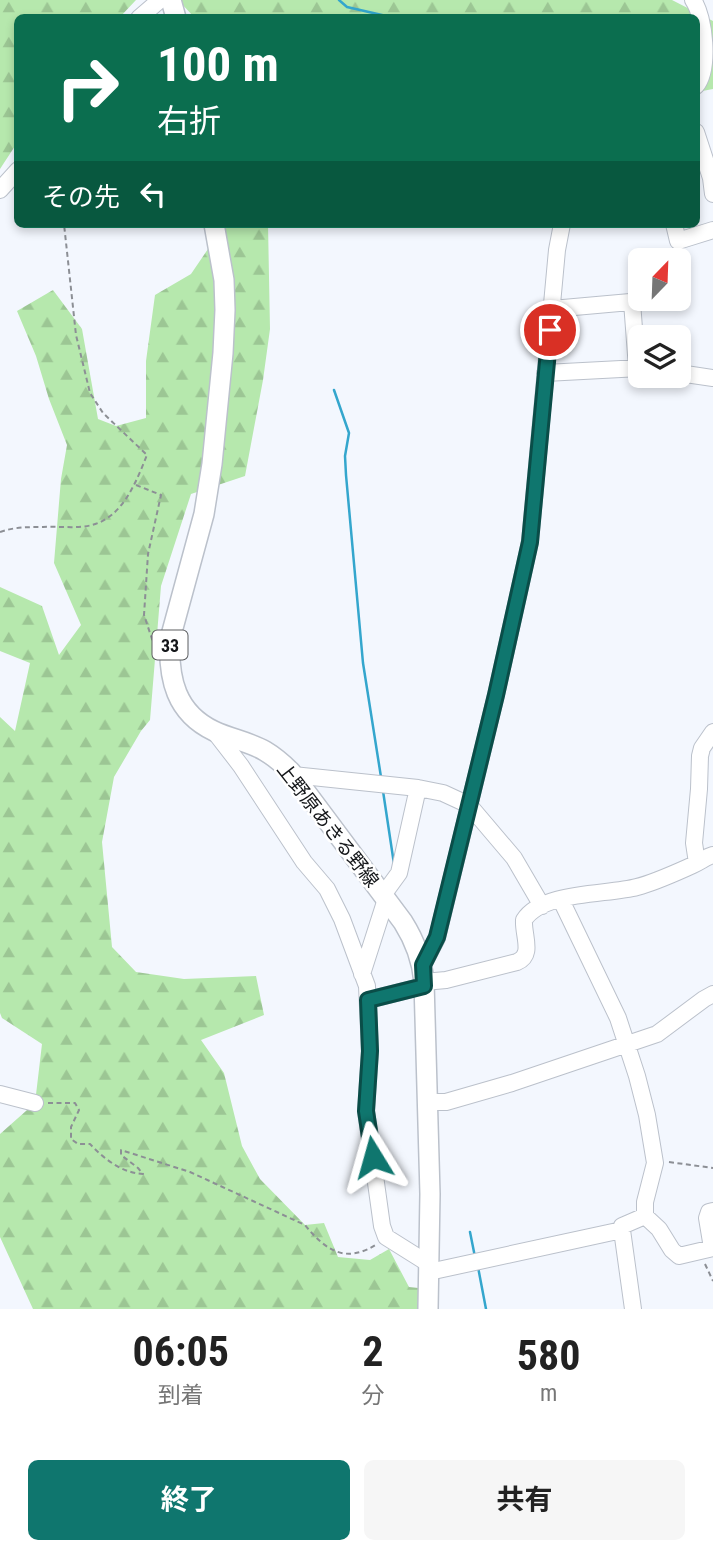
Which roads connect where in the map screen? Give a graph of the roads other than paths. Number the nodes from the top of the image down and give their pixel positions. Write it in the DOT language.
graph roads {
  1 [pos="160,0"];
  2 [pos="144,14"];
  3 [pos="700,14"];
  4 [pos="700,80"];
  5 [pos="700,148"];
  6 [pos="14,174"];
  7 [pos="0,190"];
  8 [pos="713,194"];
  9 [pos="215,228"];
  10 [pos="561,228"];
  11 [pos="675,228"];
  12 [pos="713,230"];
  13 [pos="628,302"];
  14 [pos="552,309"];
  15 [pos="628,369"];
  16 [pos="545,373"];
  17 [pos="691,375"];
  18 [pos="713,379"];
  19 [pos="214,731"];
  20 [pos="713,732"];
  21 [pos="293,775"];
  22 [pos="418,788"];
  23 [pos="469,805"];
  24 [pos="713,855"];
  25 [pos="697,863"];
  26 [pos="385,897"];
  27 [pos="561,900"];
  28 [pos="542,906"];
  29 [pos="362,974"];
  30 [pos="423,978"];
  31 [pos="713,994"];
  32 [pos="368,1000"];
  33 [pos="626,1044"];
  34 [pos="0,1094"];
  35 [pos="427,1102"];
  36 [pos="35,1103"];
  37 [pos="713,1211"];
  38 [pos="645,1216"];
  39 [pos="622,1230"];
  40 [pos="708,1249"];
  41 [pos="429,1268"];
  42 [pos="428,1309"];
  43 [pos="633,1309"];
  1 -- 2 [label="street"];
  3 -- 4 [label="street"];
  5 -- 8 [label="street"];
  6 -- 7 [label="street"];
  9 -- 19 [label="main road, 上野原あきる野線 / 33"];
  10 -- 14 [label="street"];
  11 -- 12 [label="street"];
  13 -- 14 [label="street"];
  14 -- 16 [label="street"];
  15 -- 16 [label="street"];
  16 -- 23 [label="street"];
  17 -- 18 [label="street"];
  19 -- 21 [label="main road, 上野原あきる野線 / 33"];
  19 -- 29 [label="street"];
  20 -- 25 [label="street"];
  21 -- 22 [label="street"];
  21 -- 26 [label="main road, 上野原あきる野線 / 33"];
  22 -- 23 [label="street"];
  22 -- 26 [label="street"];
  23 -- 28 [label="street"];
  23 -- 30 [label="street"];
  24 -- 25 [label="street"];
  25 -- 27 [label="street"];
  26 -- 29 [label="street"];
  26 -- 30 [label="main road, 上野原あきる野線 / 33"];
  27 -- 28 [label="street"];
  27 -- 33 [label="street"];
  28 -- 30 [label="street"];
  29 -- 32 [label="street"];
  30 -- 32 [label="street"];
  30 -- 35 [label="main road, 上野原あきる野線 / 33"];
  31 -- 33 [label="street"];
  32 -- 41 [label="street"];
  33 -- 35 [label="street"];
  33 -- 38 [label="street"];
  34 -- 36 [label="street"];
  35 -- 41 [label="main road, 上野原あきる野線 / 33"];
  37 -- 40 [label="street"];
  38 -- 39 [label="street"];
  38 -- 40 [label="street"];
  39 -- 41 [label="street"];
  39 -- 43 [label="street"];
  41 -- 42 [label="main road, 上野原あきる野線 / 33"];
}
